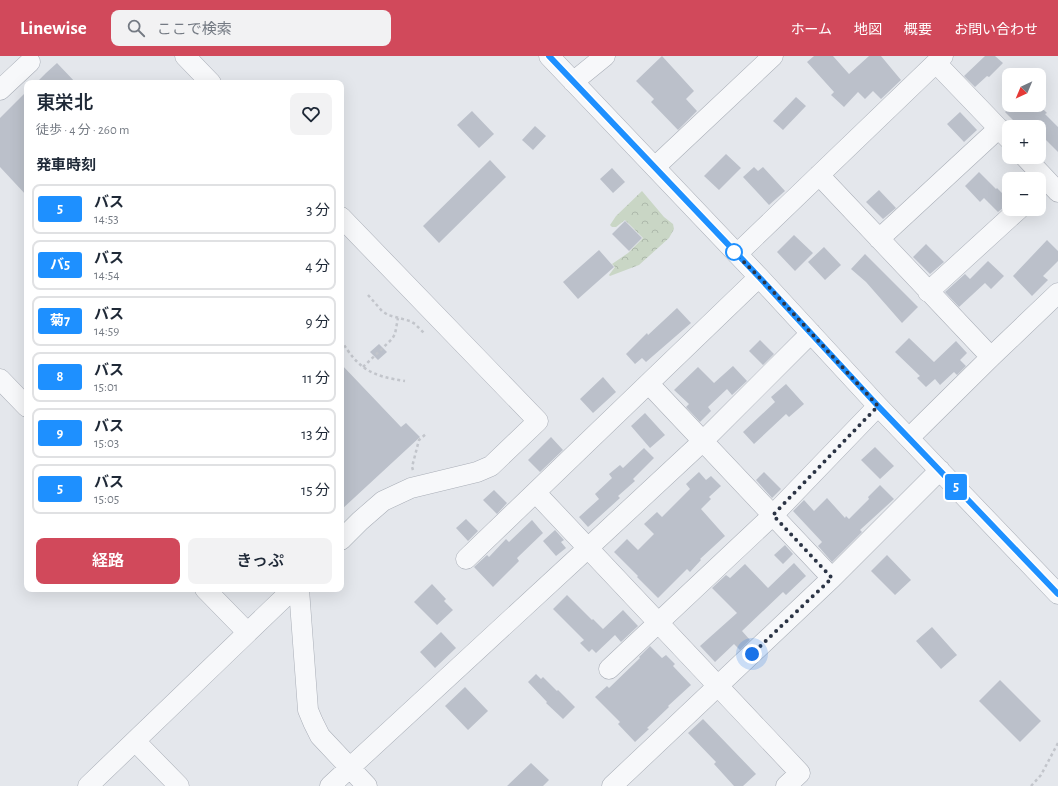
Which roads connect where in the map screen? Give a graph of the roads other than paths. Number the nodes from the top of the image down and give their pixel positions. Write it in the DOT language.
graph roads {
  1 [pos="185,56"];
  2 [pos="549,56"];
  3 [pos="605,56"];
  4 [pos="773,56"];
  5 [pos="940,60"];
  6 [pos="30,62"];
  7 [pos="208,80"];
  8 [pos="573,82"];
  9 [pos="0,90"];
  10 [pos="1002,132"];
  11 [pos="1002,136"];
  12 [pos="1031,164"];
  13 [pos="655,167"];
  14 [pos="819,175"];
  15 [pos="1049,188"];
  16 [pos="1011,216"];
  17 [pos="344,220"];
  18 [pos="879,239"];
  19 [pos="737,254"];
  20 [pos="759,277"];
  21 [pos="928,292"];
  22 [pos="1058,293"];
  23 [pos="811,334"];
  24 [pos="991,357"];
  25 [pos="0,379"];
  26 [pos="649,384"];
  27 [pos="24,404"];
  28 [pos="878,406"];
  29 [pos="909,438"];
  30 [pos="703,441"];
  31 [pos="940,470"];
  32 [pos="536,492"];
  33 [pos="773,515"];
  34 [pos="344,537"];
  35 [pos="588,548"];
  36 [pos="466,559"];
  37 [pos="832,578"];
  38 [pos="208,592"];
  39 [pos="290,592"];
  40 [pos="299,592"];
  41 [pos="1058,594"];
  42 [pos="659,623"];
  43 [pos="247,632"];
  44 [pos="610,669"];
  45 [pos="718,686"];
  46 [pos="135,741"];
  47 [pos="350,767"];
  48 [pos="88,786"];
  49 [pos="179,786"];
  50 [pos="330,786"];
  51 [pos="368,786"];
  52 [pos="612,786"];
  53 [pos="786,786"];
  1 -- 7 [label="street"];
  2 -- 8 [label="street"];
  3 -- 8 [label="street"];
  4 -- 13 [label="street"];
  5 -- 10 [label="street"];
  5 -- 14 [label="street"];
  6 -- 9 [label="street"];
  8 -- 13 [label="street"];
  11 -- 18 [label="street"];
  12 -- 15 [label="street"];
  13 -- 19 [label="street"];
  14 -- 18 [label="street"];
  14 -- 19 [label="street"];
  16 -- 21 [label="street"];
  17 -- 34 [label="street"];
  18 -- 21 [label="street"];
  19 -- 20 [label="street"];
  20 -- 23 [label="street"];
  20 -- 26 [label="street"];
  21 -- 24 [label="street"];
  22 -- 24 [label="street"];
  23 -- 28 [label="street"];
  23 -- 30 [label="street"];
  24 -- 29 [label="street"];
  25 -- 27 [label="street"];
  26 -- 30 [label="street"];
  26 -- 32 [label="street"];
  28 -- 29 [label="street"];
  28 -- 33 [label="street"];
  29 -- 31 [label="street"];
  30 -- 33 [label="street"];
  30 -- 35 [label="street"];
  31 -- 37 [label="street"];
  31 -- 41 [label="street"];
  32 -- 35 [label="street"];
  32 -- 36 [label="street"];
  33 -- 37 [label="street"];
  33 -- 42 [label="street"];
  35 -- 42 [label="street"];
  35 -- 47 [label="street"];
  37 -- 45 [label="street"];
  38 -- 43 [label="street"];
  39 -- 43 [label="street"];
  40 -- 47 [label="street"];
  42 -- 44 [label="street"];
  42 -- 45 [label="street"];
  43 -- 46 [label="street"];
  45 -- 52 [label="street"];
  45 -- 53 [label="street"];
  46 -- 48 [label="street"];
  46 -- 49 [label="street"];
  47 -- 50 [label="street"];
  47 -- 51 [label="street"];
}
